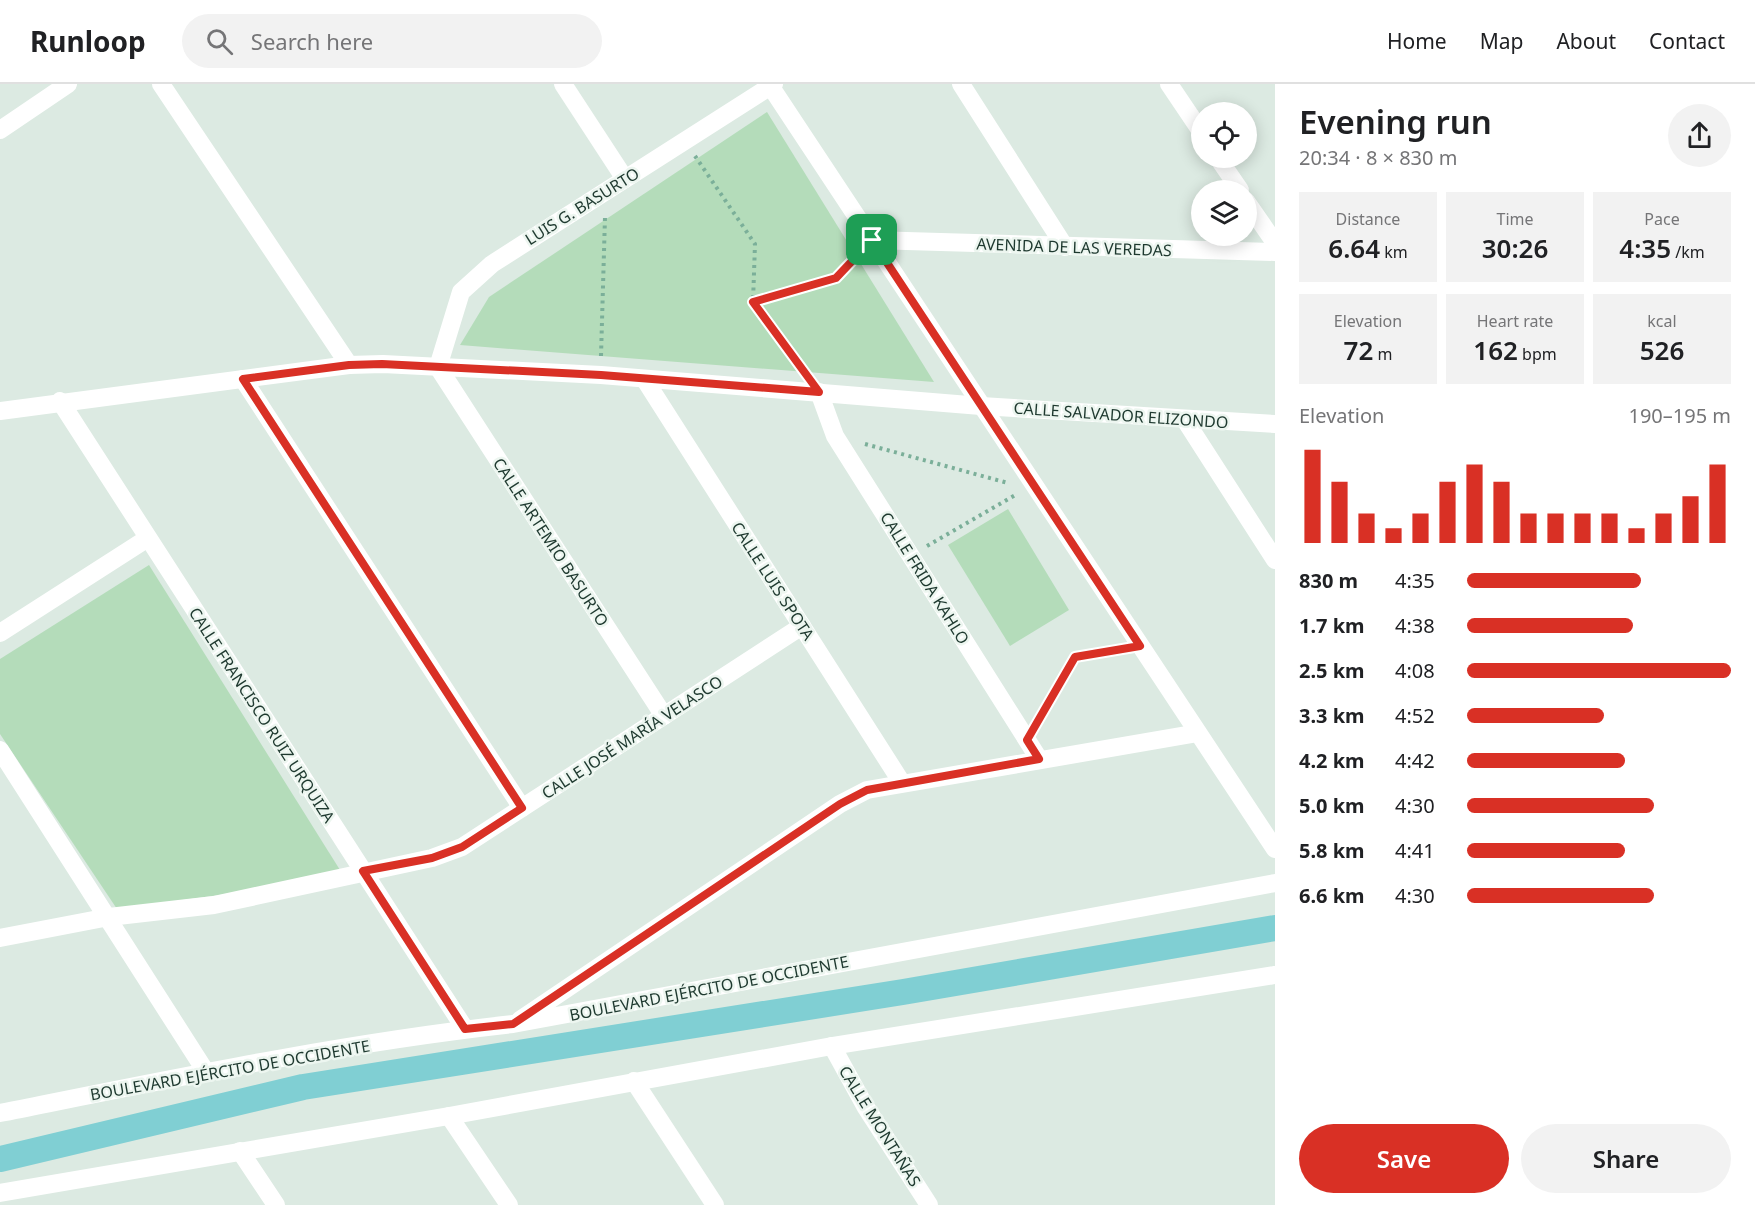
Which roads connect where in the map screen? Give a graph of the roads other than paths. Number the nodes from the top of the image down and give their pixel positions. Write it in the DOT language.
graph roads {
  1 [pos="68,84"];
  2 [pos="161,84"];
  3 [pos="563,84"];
  4 [pos="961,84"];
  5 [pos="1169,84"];
  6 [pos="771,85"];
  7 [pos="1191,117"];
  8 [pos="0,129"];
  9 [pos="625,179"];
  10 [pos="1257,217"];
  11 [pos="872,240"];
  12 [pos="1275,243"];
  13 [pos="1065,247"];
  14 [pos="1275,252"];
  15 [pos="349,365"];
  16 [pos="438,367"];
  17 [pos="243,379"];
  18 [pos="645,380"];
  19 [pos="819,392"];
  20 [pos="60,401"];
  21 [pos="981,406"];
  22 [pos="0,411"];
  23 [pos="1185,420"];
  24 [pos="1275,424"];
  25 [pos="148,538"];
  26 [pos="1275,560"];
  27 [pos="802,626"];
  28 [pos="0,633"];
  29 [pos="664,716"];
  30 [pos="1198,733"];
  31 [pos="0,750"];
  32 [pos="1039,759"];
  33 [pos="902,783"];
  34 [pos="522,808"];
  35 [pos="1275,849"];
  36 [pos="363,871"];
  37 [pos="1275,883"];
  38 [pos="109,917"];
  39 [pos="0,938"];
  40 [pos="1275,975"];
  41 [pos="513,1024"];
  42 [pos="465,1029"];
  43 [pos="832,1046"];
  44 [pos="206,1072"];
  45 [pos="634,1082"];
  46 [pos="0,1113"];
  47 [pos="449,1116"];
  48 [pos="240,1151"];
  49 [pos="0,1193"];
  50 [pos="276,1205"];
  51 [pos="508,1205"];
  52 [pos="715,1205"];
  53 [pos="929,1205"];
  1 -- 8 [label="street"];
  2 -- 15 [label="street"];
  3 -- 9 [label="street"];
  4 -- 13 [label="street"];
  5 -- 7 [label="street"];
  6 -- 9 [label="street, LUIS G. BASURTO"];
  6 -- 11 [label="street"];
  9 -- 16 [label="street, LUIS G. BASURTO"];
  10 -- 12 [label="street"];
  11 -- 13 [label="street, AVENIDA DE LAS VEREDAS"];
  11 -- 21 [label="street"];
  13 -- 14 [label="street, AVENIDA DE LAS VEREDAS"];
  15 -- 16 [label="street, CALLE SALVADOR ELIZONDO"];
  15 -- 17 [label="street, CALLE SALVADOR ELIZONDO"];
  16 -- 18 [label="street, CALLE SALVADOR ELIZONDO"];
  16 -- 29 [label="street, CALLE ARTEMIO BASURTO"];
  17 -- 20 [label="street, CALLE SALVADOR ELIZONDO"];
  17 -- 34 [label="street"];
  18 -- 19 [label="street, CALLE SALVADOR ELIZONDO"];
  18 -- 27 [label="street, CALLE LUIS SPOTA"];
  19 -- 21 [label="street, CALLE SALVADOR ELIZONDO"];
  19 -- 32 [label="street, CALLE FRIDA KAHLO"];
  20 -- 22 [label="street, CALLE SALVADOR ELIZONDO"];
  20 -- 25 [label="street, CALLE FRANCISCO RUIZ URQUIZA"];
  21 -- 23 [label="street, CALLE SALVADOR ELIZONDO"];
  21 -- 30 [label="street"];
  23 -- 24 [label="street, CALLE SALVADOR ELIZONDO"];
  23 -- 26 [label="street"];
  25 -- 28 [label="street"];
  25 -- 36 [label="street, CALLE FRANCISCO RUIZ URQUIZA"];
  27 -- 29 [label="street, CALLE JOSÉ MARÍA VELASCO"];
  27 -- 33 [label="street, CALLE LUIS SPOTA"];
  29 -- 34 [label="street, CALLE JOSÉ MARÍA VELASCO"];
  30 -- 32 [label="street"];
  30 -- 35 [label="street"];
  31 -- 38 [label="street"];
  32 -- 33 [label="street"];
  33 -- 41 [label="street"];
  34 -- 36 [label="street, CALLE JOSÉ MARÍA VELASCO"];
  36 -- 38 [label="street, CALLE JOSÉ MARÍA VELASCO"];
  36 -- 42 [label="street, CALLE FRANCISCO RUIZ URQUIZA"];
  37 -- 41 [label="street, BOULEVARD EJÉRCITO DE OCCIDENTE"];
  38 -- 39 [label="street, CALLE JOSÉ MARÍA VELASCO"];
  38 -- 44 [label="street"];
  40 -- 43 [label="street"];
  41 -- 42 [label="street, BOULEVARD EJÉRCITO DE OCCIDENTE"];
  42 -- 44 [label="street, BOULEVARD EJÉRCITO DE OCCIDENTE"];
  43 -- 45 [label="street"];
  43 -- 53 [label="street, CALLE MONTAÑAS"];
  44 -- 46 [label="street, BOULEVARD EJÉRCITO DE OCCIDENTE"];
  45 -- 47 [label="street"];
  45 -- 52 [label="street"];
  47 -- 48 [label="street"];
  47 -- 51 [label="street"];
  48 -- 49 [label="street"];
  48 -- 50 [label="street"];
}
